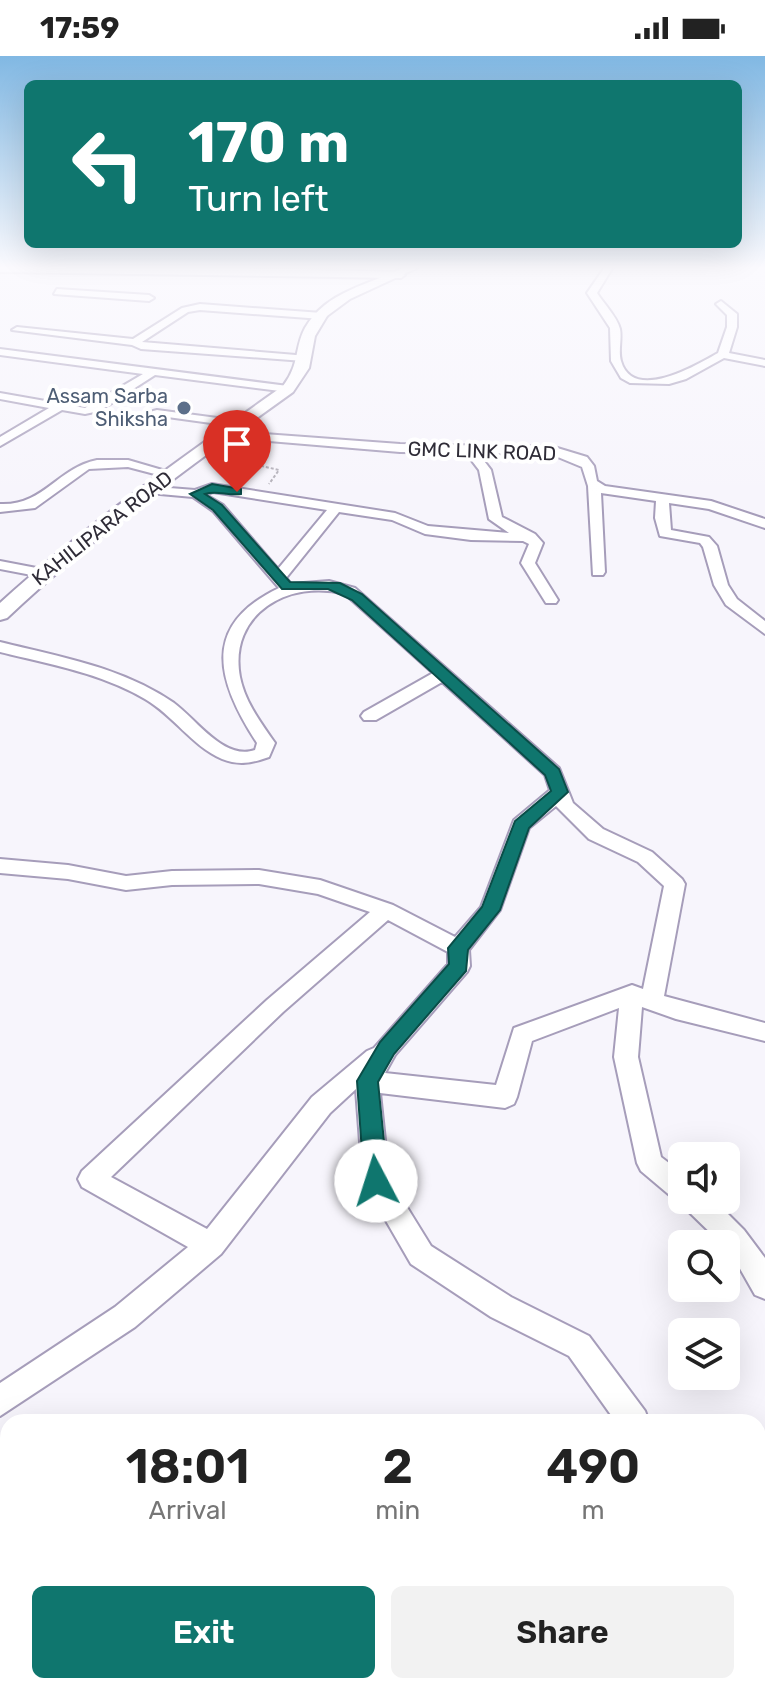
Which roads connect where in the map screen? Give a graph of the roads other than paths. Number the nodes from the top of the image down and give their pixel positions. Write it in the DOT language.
graph roads {
  1 [pos="133,343"];
  2 [pos="306,343"];
  3 [pos="615,343"];
  4 [pos="727,343"];
  5 [pos="138,344"];
  6 [pos="0,352"];
  7 [pos="723,355"];
  8 [pos="304,358"];
  9 [pos="765,363"];
  10 [pos="151,373"];
  11 [pos="288,389"];
  12 [pos="0,396"];
  13 [pos="22,400"];
  14 [pos="61,406"];
  15 [pos="0,413"];
  16 [pos="157,413"];
  17 [pos="240,424"];
  18 [pos="224,435"];
  19 [pos="0,442"];
  20 [pos="468,448"];
  21 [pos="170,474"];
  22 [pos="594,485"];
  23 [pos="149,489"];
  24 [pos="196,494"];
  25 [pos="663,497"];
  26 [pos="336,507"];
  27 [pos="0,508"];
  28 [pos="765,524"];
  29 [pos="530,537"];
  30 [pos="0,565"];
  31 [pos="598,572"];
  32 [pos="42,573"];
  33 [pos="283,582"];
  34 [pos="551,600"];
  35 [pos="0,614"];
  36 [pos="765,629"];
  37 [pos="0,647"];
  38 [pos="445,673"];
  39 [pos="370,716"];
  40 [pos="560,792"];
  41 [pos="0,866"];
  42 [pos="386,910"];
  43 [pos="458,948"];
  44 [pos="642,998"];
  45 [pos="765,1032"];
  46 [pos="387,1048"];
  47 [pos="367,1081"];
  48 [pos="668,1178"];
  49 [pos="712,1214"];
  50 [pos="211,1245"];
  51 [pos="765,1285"];
  52 [pos="0,1401"];
  53 [pos="628,1414"];
  1 -- 5 [label="street"];
  2 -- 8 [label="main road, KAHILIPARA ROAD"];
  3 -- 7 [label="street"];
  4 -- 7 [label="street"];
  5 -- 8 [label="street"];
  6 -- 10 [label="street"];
  7 -- 9 [label="street"];
  8 -- 11 [label="main road, KAHILIPARA ROAD"];
  10 -- 11 [label="street"];
  10 -- 14 [label="street"];
  11 -- 17 [label="main road, KAHILIPARA ROAD"];
  12 -- 13 [label="street"];
  13 -- 14 [label="street"];
  13 -- 15 [label="street"];
  14 -- 19 [label="street"];
  16 -- 17 [label="street"];
  17 -- 18 [label="main road, KAHILIPARA ROAD"];
  18 -- 20 [label="street, GMC LINK ROAD"];
  18 -- 21 [label="main road, KAHILIPARA ROAD"];
  20 -- 22 [label="street, GMC LINK ROAD"];
  20 -- 29 [label="street"];
  21 -- 23 [label="main road, KAHILIPARA ROAD"];
  21 -- 27 [label="street"];
  22 -- 25 [label="street"];
  22 -- 31 [label="street"];
  23 -- 24 [label="street"];
  23 -- 32 [label="main road, KAHILIPARA ROAD"];
  24 -- 26 [label="street"];
  24 -- 33 [label="street"];
  25 -- 28 [label="street"];
  25 -- 36 [label="street"];
  26 -- 29 [label="street"];
  26 -- 33 [label="street"];
  29 -- 34 [label="street"];
  30 -- 32 [label="street"];
  32 -- 35 [label="main road, KAHILIPARA ROAD"];
  33 -- 37 [label="street"];
  33 -- 38 [label="street"];
  38 -- 39 [label="street"];
  38 -- 40 [label="street"];
  40 -- 43 [label="street"];
  40 -- 44 [label="street"];
  41 -- 42 [label="street"];
  42 -- 43 [label="street"];
  42 -- 50 [label="street"];
  43 -- 46 [label="street"];
  44 -- 45 [label="street"];
  44 -- 47 [label="street"];
  44 -- 48 [label="street"];
  46 -- 47 [label="street"];
  46 -- 50 [label="street"];
  47 -- 53 [label="street"];
  49 -- 51 [label="street"];
  50 -- 52 [label="street"];
}
